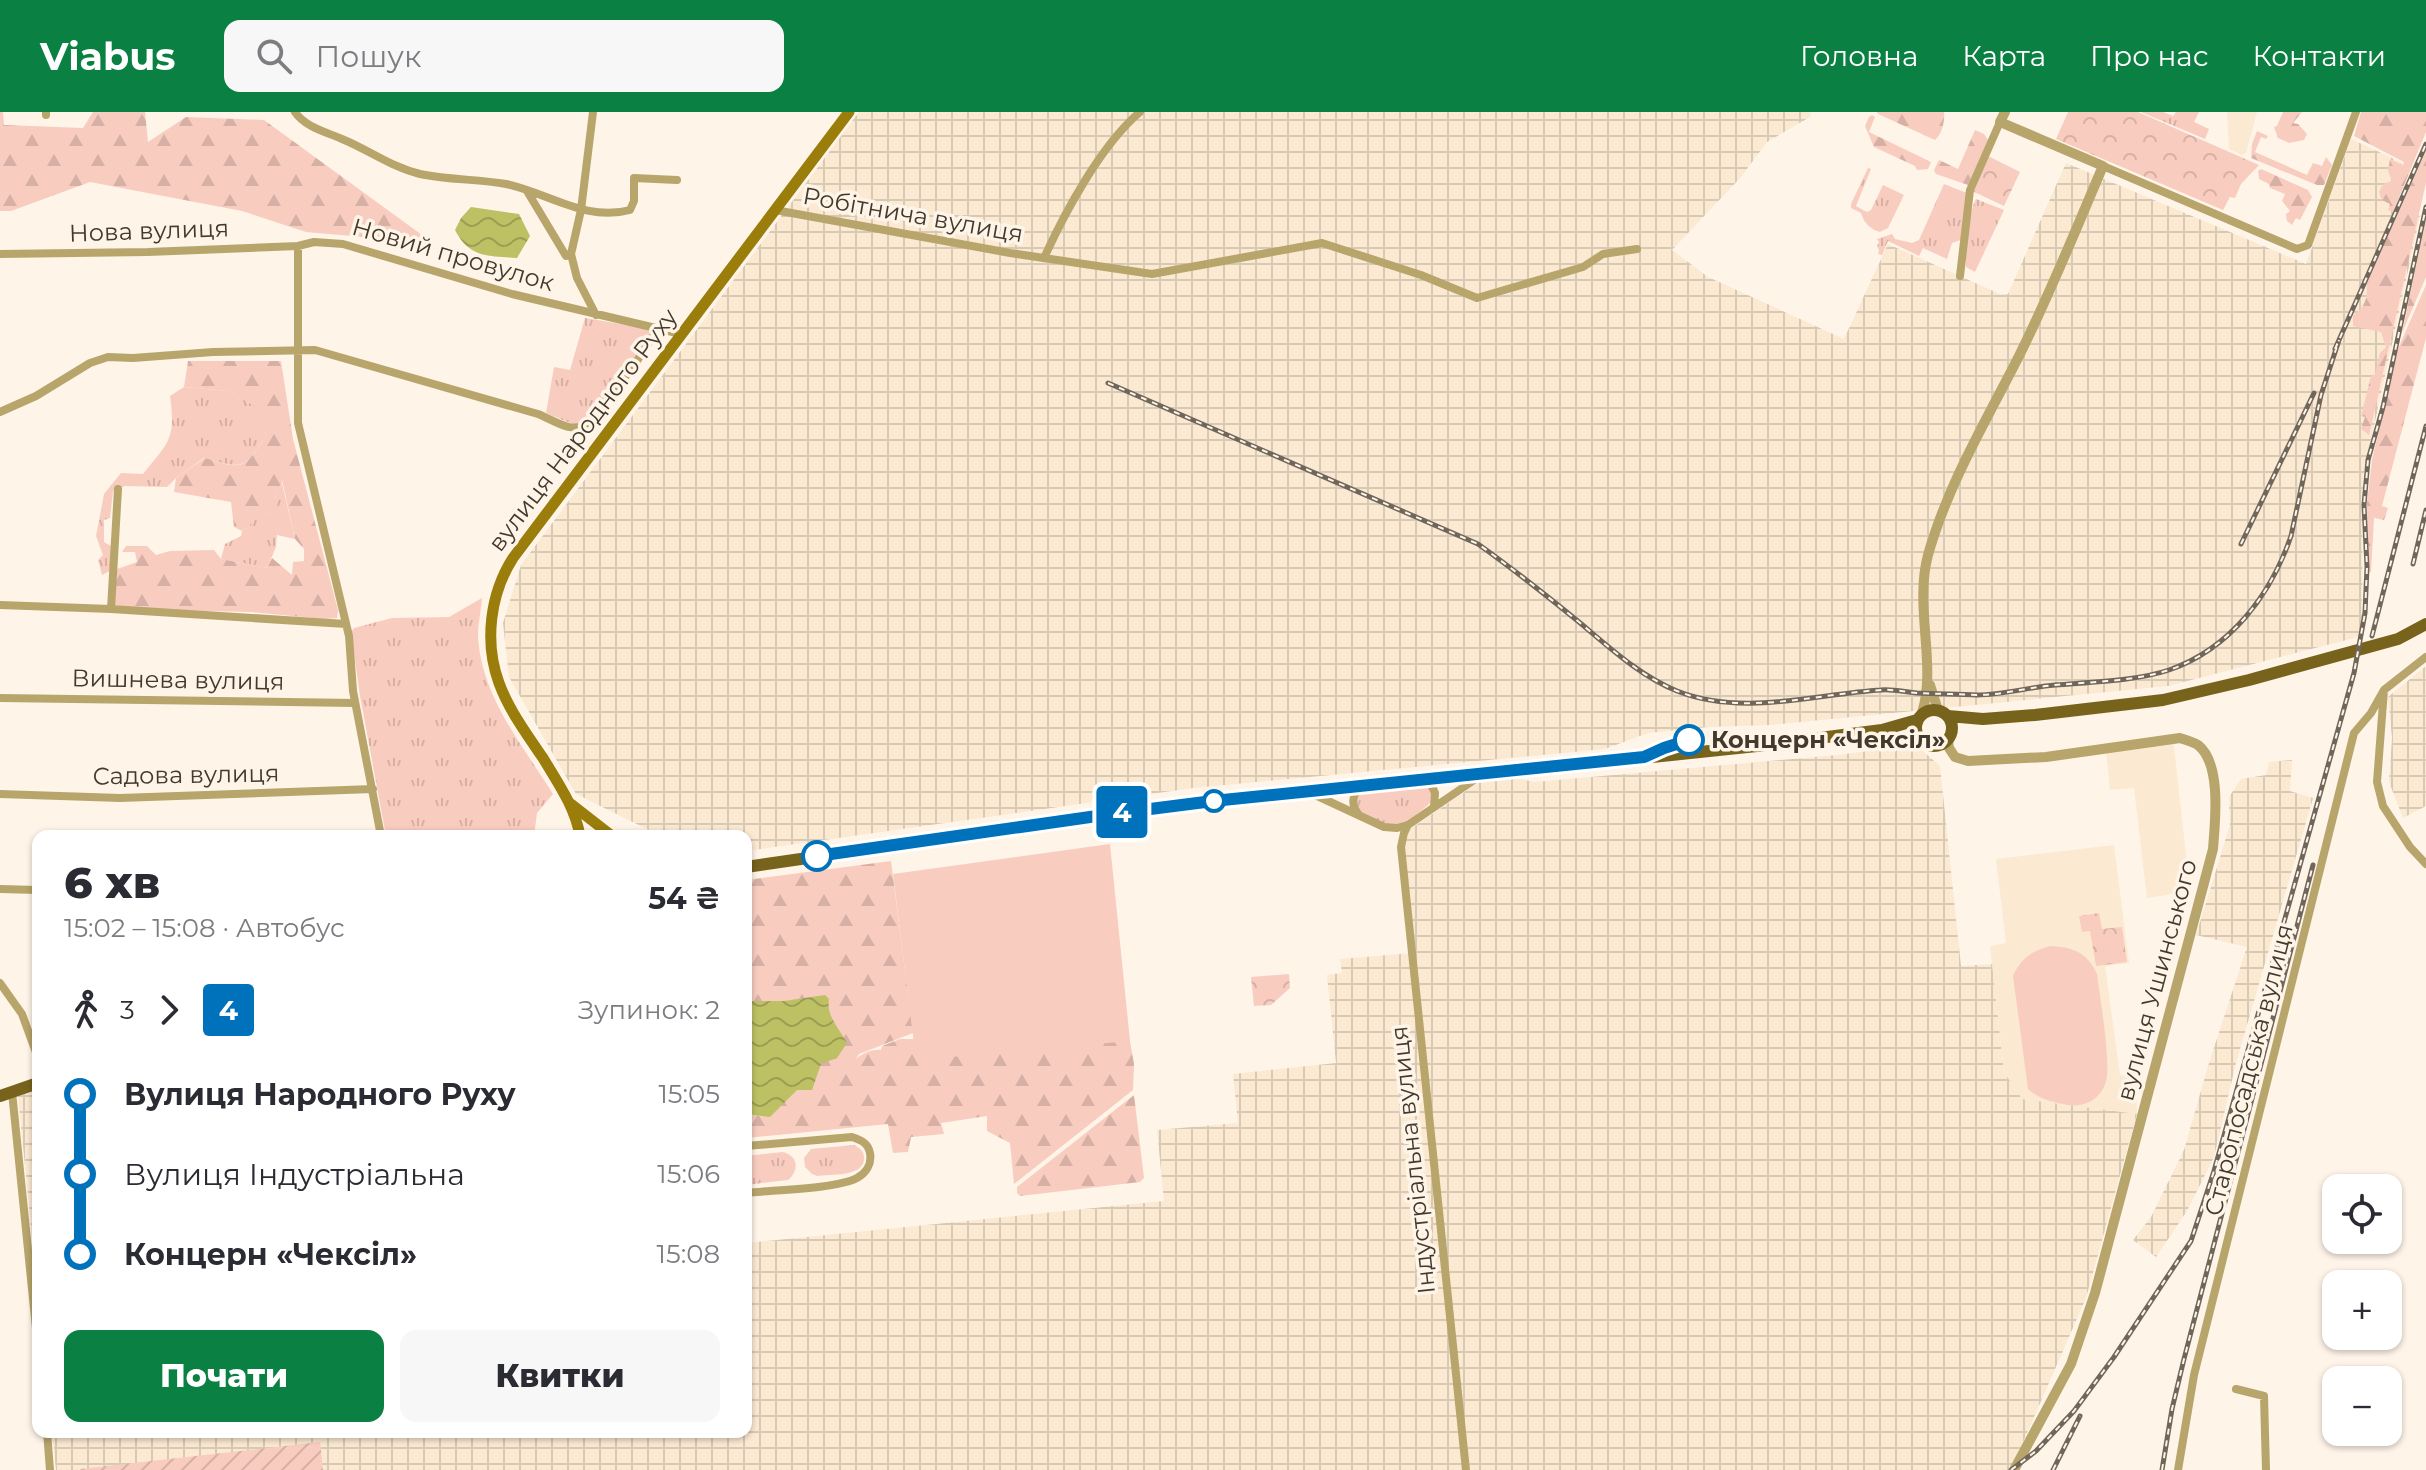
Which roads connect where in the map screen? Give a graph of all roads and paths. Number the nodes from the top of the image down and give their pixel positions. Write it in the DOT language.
graph roads {
  1 [pos="295,112"];
  2 [pos="593,112"];
  3 [pos="849,112"];
  4 [pos="1140,112"];
  5 [pos="2356,112"];
  6 [pos="2003,117"];
  7 [pos="2103,166"];
  8 [pos="677,180"];
  9 [pos="527,191"];
  10 [pos="581,210"];
  11 [pos="775,210"];
  12 [pos="298,246"];
  13 [pos="1637,249"];
  14 [pos="0,254"];
  15 [pos="571,254"];
  16 [pos="1044,258"];
  17 [pos="1960,276"];
  18 [pos="596,315"];
  19 [pos="658,329"];
  20 [pos="681,334"];
  21 [pos="299,349"];
  22 [pos="0,412"];
  23 [pos="118,489"];
  24 [pos="0,605"];
  25 [pos="111,609"];
  26 [pos="346,624"];
  27 [pos="2426,624"];
  28 [pos="2426,657"];
  29 [pos="1928,679"];
  30 [pos="2384,690"];
  31 [pos="0,698"];
  32 [pos="355,703"];
  33 [pos="1943,713"];
  34 [pos="1920,717"];
  35 [pos="1983,719"];
  36 [pos="1889,729"];
  37 [pos="1916,735"];
  38 [pos="1950,736"];
  39 [pos="1484,774"];
  40 [pos="1429,780"];
  41 [pos="1358,787"];
  42 [pos="373,789"];
  43 [pos="1308,792"];
  44 [pos="0,794"];
  45 [pos="570,803"];
  46 [pos="1434,806"];
  47 [pos="1361,817"];
  48 [pos="1408,825"];
  49 [pos="1384,827"];
  50 [pos="380,830"];
  51 [pos="579,830"];
  52 [pos="604,830"];
  53 [pos="1401,847"];
  54 [pos="2426,864"];
  55 [pos="752,866"];
  56 [pos="0,889"];
  57 [pos="32,890"];
  58 [pos="0,983"];
  59 [pos="32,1042"];
  60 [pos="32,1085"];
  61 [pos="6,1094"];
  62 [pos="752,1145"];
  63 [pos="752,1192"];
  64 [pos="32,1300"];
  65 [pos="2236,1389"];
  66 [pos="47,1438"];
  67 [pos="50,1470"];
  68 [pos="1466,1470"];
  69 [pos="2014,1470"];
  70 [pos="2178,1470"];
  71 [pos="2266,1470"];
  1 -- 9 [label="street"];
  2 -- 10 [label="street"];
  3 -- 11 [label="main road, вулиця Народного Руху"];
  4 -- 16 [label="street, Робітнича вулиця"];
  5 -- 7 [label="street"];
  6 -- 7 [label="street"];
  6 -- 17 [label="street"];
  7 -- 29 [label="street"];
  8 -- 10 [label="street"];
  9 -- 10 [label="street"];
  9 -- 15 [label="street"];
  10 -- 15 [label="street"];
  11 -- 16 [label="street, Робітнича вулиця"];
  11 -- 20 [label="main road, вулиця Народного Руху"];
  12 -- 14 [label="street, Нова вулиця"];
  12 -- 18 [label="street, Новий провулок"];
  12 -- 21 [label="street"];
  13 -- 16 [label="street, Робітнича вулиця"];
  15 -- 18 [label="street"];
  18 -- 19 [label="street, Новий провулок"];
  19 -- 20 [label="street, Новий провулок"];
  19 -- 21 [label="street"];
  20 -- 45 [label="main road, вулиця Народного Руху"];
  21 -- 22 [label="street"];
  21 -- 26 [label="street"];
  23 -- 25 [label="street"];
  24 -- 25 [label="street"];
  25 -- 26 [label="street"];
  26 -- 32 [label="street"];
  27 -- 35 [label="main road"];
  28 -- 30 [label="street, Старопосадська вулиця"];
  29 -- 33 [label="street"];
  29 -- 34 [label="street"];
  30 -- 54 [label="street"];
  30 -- 70 [label="street, Старопосадська вулиця"];
  31 -- 32 [label="street, Вишнева вулиця"];
  32 -- 42 [label="street"];
  33 -- 34 [label="main road"];
  33 -- 35 [label="main road"];
  33 -- 38 [label="main road"];
  34 -- 36 [label="main road"];
  34 -- 37 [label="main road"];
  35 -- 38 [label="main road"];
  36 -- 37 [label="main road"];
  36 -- 39 [label="main road"];
  37 -- 38 [label="main road"];
  38 -- 69 [label="street, вулиця Ушинського"];
  39 -- 40 [label="main road"];
  39 -- 46 [label="street"];
  40 -- 41 [label="main road"];
  40 -- 46 [label="street"];
  41 -- 43 [label="main road"];
  41 -- 47 [label="street"];
  42 -- 44 [label="street, Садова вулиця"];
  42 -- 50 [label="street"];
  43 -- 47 [label="street"];
  43 -- 55 [label="main road"];
  45 -- 51 [label="main road, вулиця Народного Руху"];
  45 -- 52 [label="main road, вулиця Народного Руху"];
  46 -- 48 [label="street"];
  47 -- 49 [label="street"];
  48 -- 49 [label="street"];
  48 -- 53 [label="street, Індустріальна вулиця"];
  49 -- 53 [label="street"];
  53 -- 68 [label="street, Індустріальна вулиця"];
  56 -- 57 [label="street"];
  58 -- 59 [label="street"];
  60 -- 61 [label="main road"];
  61 -- 64 [label="street"];
  62 -- 63 [label="street"];
  65 -- 71 [label="street"];
  66 -- 67 [label="street"];
}
